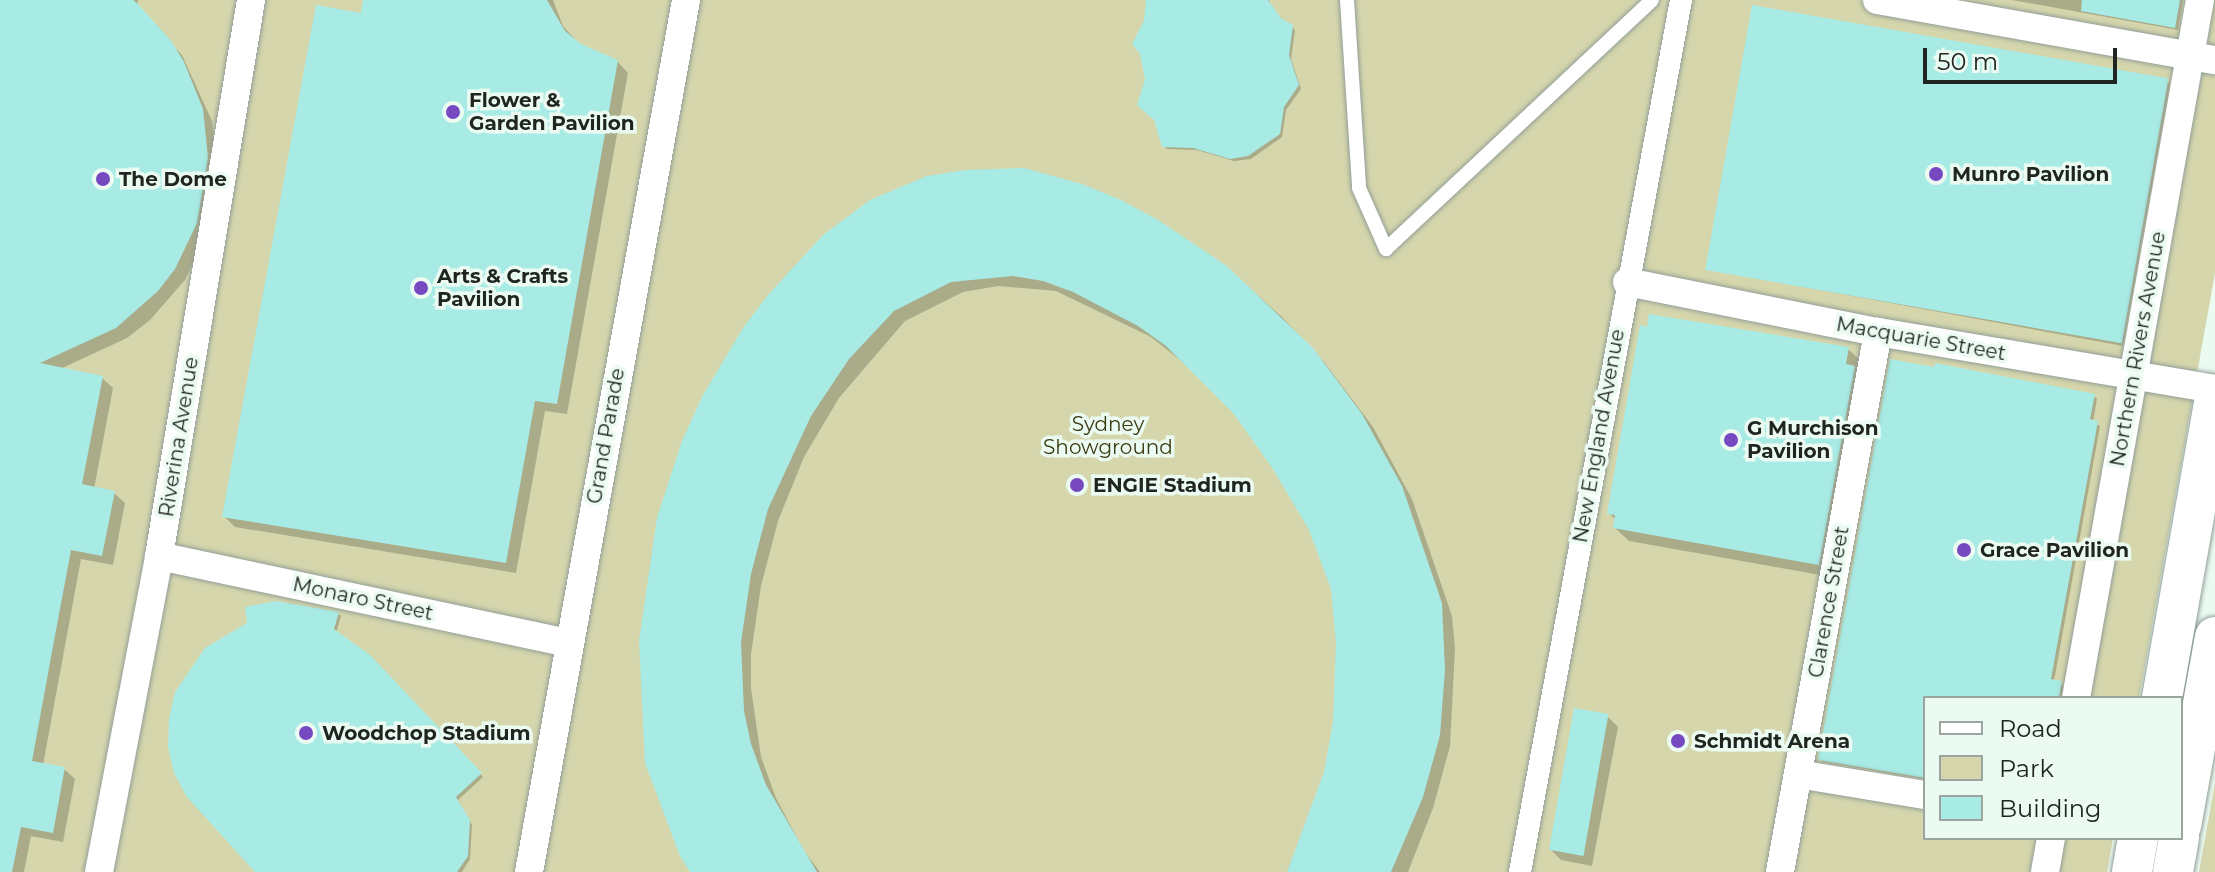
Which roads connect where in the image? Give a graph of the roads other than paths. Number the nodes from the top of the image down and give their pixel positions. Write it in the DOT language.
graph roads {
  1 [pos="251,0"];
  2 [pos="686,0"];
  3 [pos="1347,0"];
  4 [pos="1652,0"];
  5 [pos="1681,0"];
  6 [pos="1877,0"];
  7 [pos="2200,0"];
  8 [pos="2203,58"];
  9 [pos="1627,282"];
  10 [pos="1878,332"];
  11 [pos="2133,376"];
  12 [pos="2215,389"];
  13 [pos="2215,396"];
  14 [pos="159,556"];
  15 [pos="2215,637"];
  16 [pos="567,643"];
  17 [pos="2076,696"];
  18 [pos="2162,696"];
  19 [pos="1798,774"];
  20 [pos="1923,795"];
  21 [pos="2183,815"];
  22 [pos="2051,840"];
  23 [pos="2138,840"];
  24 [pos="2179,840"];
  25 [pos="1783,871"];
  26 [pos="99,872"];
  27 [pos="529,872"];
  28 [pos="1520,872"];
  29 [pos="2045,872"];
  30 [pos="2132,872"];
  31 [pos="2173,872"];
  1 -- 14 [label="street, Riverina Avenue"];
  2 -- 16 [label="street, Grand Parade"];
  3 -- 4 [label="lane"];
  5 -- 9 [label="street, New England Avenue"];
  6 -- 8 [label="street"];
  7 -- 8 [label="street, Northern Rivers Avenue"];
  8 -- 11 [label="street, Northern Rivers Avenue"];
  9 -- 10 [label="street, Macquarie Street"];
  9 -- 28 [label="street, New England Avenue"];
  10 -- 11 [label="street, Macquarie Street"];
  10 -- 19 [label="street, Clarence Street"];
  11 -- 12 [label="street, Macquarie Street"];
  11 -- 17 [label="street, Northern Rivers Avenue"];
  13 -- 18 [label="main road"];
  14 -- 16 [label="street, Monaro Street"];
  14 -- 26 [label="street, Riverina Avenue"];
  15 -- 21 [label="main road"];
  16 -- 27 [label="street, Grand Parade"];
  19 -- 20 [label="street"];
  19 -- 25 [label="street, Clarence Street"];
  22 -- 29 [label="street"];
  23 -- 30 [label="main road"];
  24 -- 31 [label="main road"];
}
